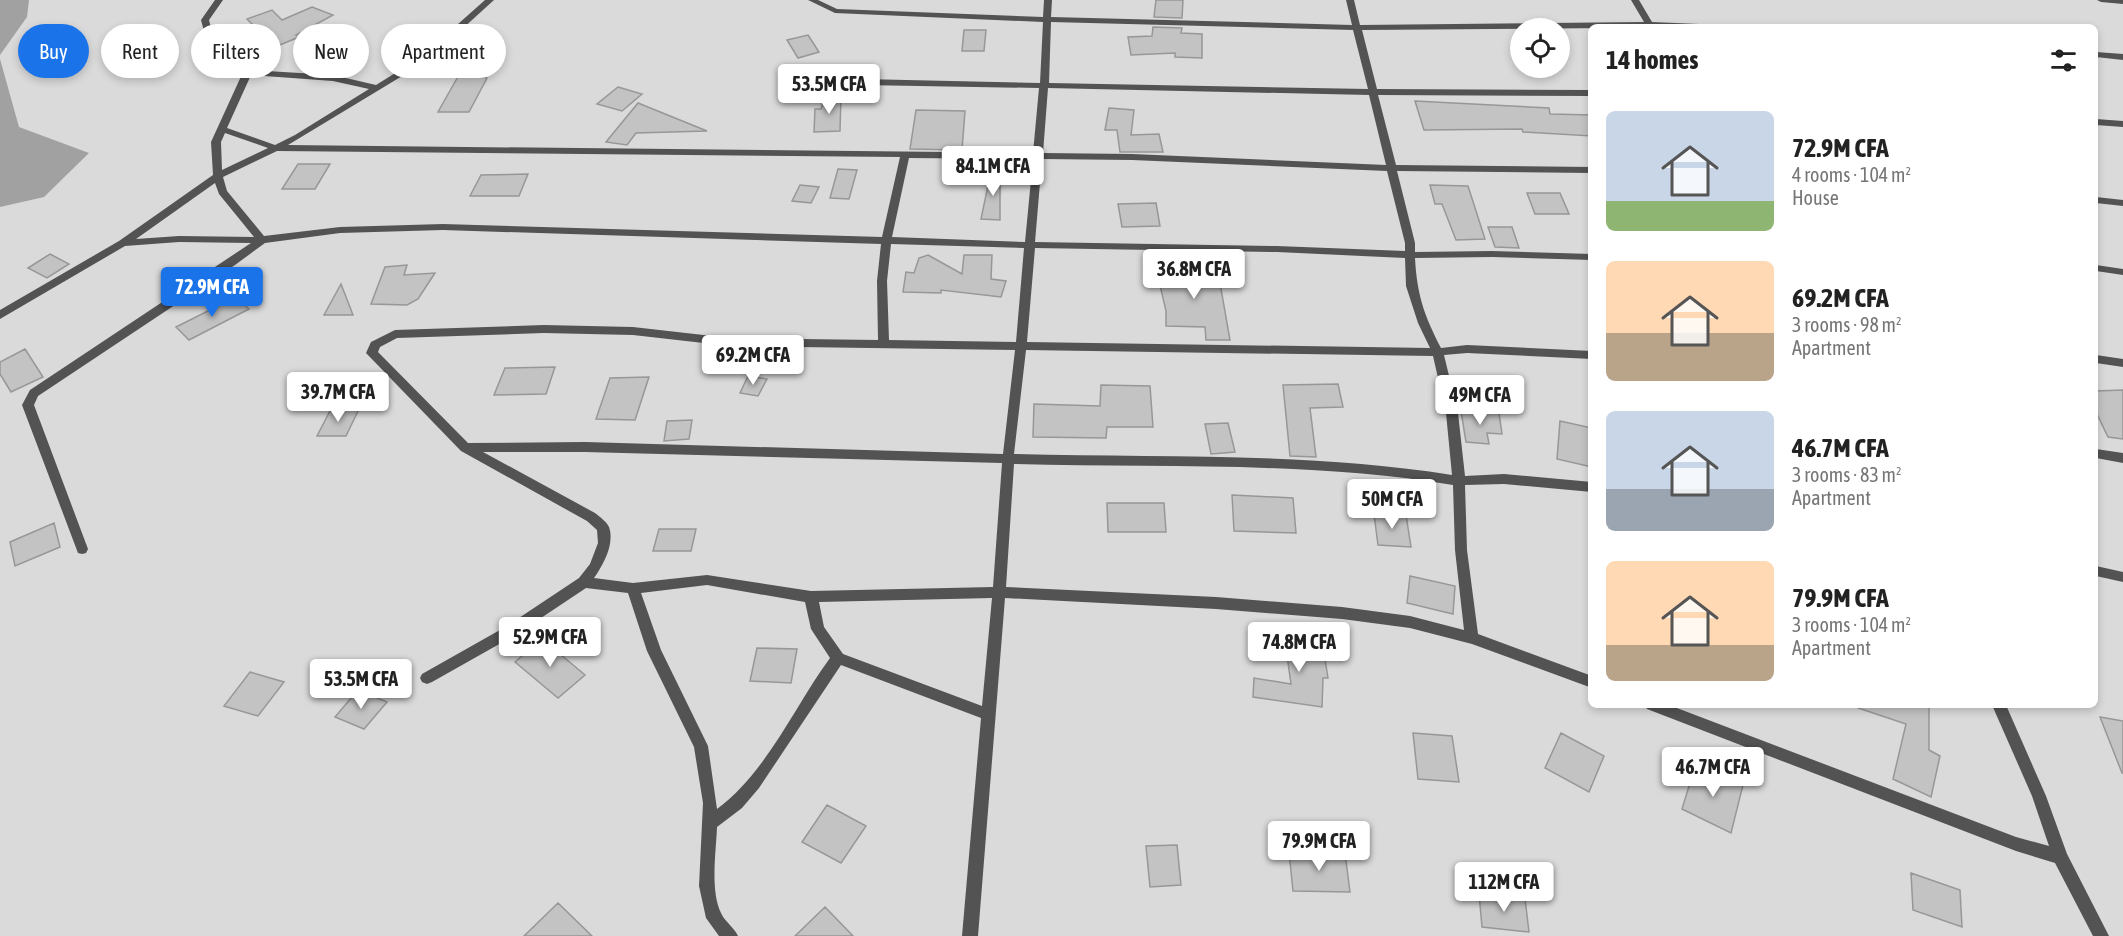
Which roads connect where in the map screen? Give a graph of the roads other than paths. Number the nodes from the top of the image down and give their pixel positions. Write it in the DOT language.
graph roads {
  1 [pos="219,0"];
  2 [pos="490,0"];
  3 [pos="812,0"];
  4 [pos="1048,0"];
  5 [pos="1350,0"];
  6 [pos="1635,0"];
  7 [pos="2101,0"];
  8 [pos="2123,2"];
  9 [pos="1047,18"];
  10 [pos="206,24"];
  11 [pos="1649,24"];
  12 [pos="1588,26"];
  13 [pos="1356,28"];
  14 [pos="2098,55"];
  15 [pos="2123,57"];
  16 [pos="281,74"];
  17 [pos="245,78"];
  18 [pos="862,82"];
  19 [pos="1044,85"];
  20 [pos="377,88"];
  21 [pos="1371,92"];
  22 [pos="1588,93"];
  23 [pos="2098,122"];
  24 [pos="2123,124"];
  25 [pos="222,129"];
  26 [pos="276,148"];
  27 [pos="905,155"];
  28 [pos="1037,158"];
  29 [pos="1393,168"];
  30 [pos="1588,170"];
  31 [pos="218,176"];
  32 [pos="2098,200"];
  33 [pos="2123,203"];
  34 [pos="262,240"];
  35 [pos="886,240"];
  36 [pos="123,243"];
  37 [pos="1030,245"];
  38 [pos="1410,255"];
  39 [pos="1588,258"];
  40 [pos="2098,268"];
  41 [pos="2123,272"];
  42 [pos="0,315"];
  43 [pos="884,344"];
  44 [pos="1021,345"];
  45 [pos="1438,352"];
  46 [pos="1588,355"];
  47 [pos="2098,358"];
  48 [pos="2123,363"];
  49 [pos="465,448"];
  50 [pos="2098,454"];
  51 [pos="2123,458"];
  52 [pos="1008,459"];
  53 [pos="1459,481"];
  54 [pos="1588,487"];
  55 [pos="82,549"];
  56 [pos="2098,571"];
  57 [pos="2123,577"];
  58 [pos="584,582"];
  59 [pos="633,588"];
  60 [pos="999,592"];
  61 [pos="811,597"];
  62 [pos="1472,638"];
  63 [pos="838,658"];
  64 [pos="427,678"];
  65 [pos="1588,681"];
  66 [pos="1660,708"];
  67 [pos="2000,708"];
  68 [pos="987,714"];
  69 [pos="708,825"];
  70 [pos="2060,857"];
  71 [pos="730,936"];
  72 [pos="970,936"];
  73 [pos="2101,936"];
  1 -- 10 [label="street"];
  2 -- 20 [label="street"];
  3 -- 9 [label="street"];
  4 -- 9 [label="street"];
  5 -- 13 [label="street"];
  6 -- 11 [label="street"];
  7 -- 8 [label="street"];
  9 -- 13 [label="street"];
  9 -- 19 [label="street"];
  12 -- 13 [label="street"];
  13 -- 21 [label="street"];
  14 -- 15 [label="street"];
  16 -- 20 [label="street"];
  17 -- 25 [label="street"];
  18 -- 19 [label="street"];
  19 -- 21 [label="street"];
  19 -- 28 [label="street"];
  20 -- 26 [label="street"];
  21 -- 22 [label="street"];
  21 -- 29 [label="street"];
  23 -- 24 [label="street"];
  25 -- 26 [label="street"];
  25 -- 31 [label="street"];
  26 -- 27 [label="street"];
  26 -- 31 [label="street"];
  27 -- 28 [label="street"];
  27 -- 35 [label="street"];
  28 -- 29 [label="street"];
  28 -- 37 [label="street"];
  29 -- 30 [label="street"];
  29 -- 38 [label="street"];
  31 -- 34 [label="street"];
  31 -- 36 [label="street"];
  32 -- 33 [label="street"];
  34 -- 35 [label="street"];
  34 -- 36 [label="street"];
  34 -- 55 [label="street"];
  35 -- 37 [label="street"];
  35 -- 43 [label="street"];
  36 -- 42 [label="street"];
  37 -- 38 [label="street"];
  37 -- 44 [label="street"];
  38 -- 39 [label="street"];
  38 -- 45 [label="street"];
  40 -- 41 [label="street"];
  43 -- 44 [label="street"];
  43 -- 49 [label="street"];
  44 -- 45 [label="street"];
  44 -- 52 [label="street"];
  45 -- 46 [label="street"];
  45 -- 53 [label="street"];
  47 -- 48 [label="street"];
  49 -- 52 [label="street"];
  49 -- 58 [label="street"];
  50 -- 51 [label="street"];
  52 -- 53 [label="street"];
  52 -- 60 [label="street"];
  53 -- 54 [label="street"];
  53 -- 62 [label="street"];
  56 -- 57 [label="street"];
  58 -- 59 [label="street"];
  58 -- 64 [label="street"];
  59 -- 61 [label="street"];
  59 -- 69 [label="street"];
  60 -- 61 [label="street"];
  60 -- 62 [label="street"];
  60 -- 68 [label="street"];
  61 -- 63 [label="street"];
  62 -- 65 [label="street"];
  63 -- 68 [label="street"];
  63 -- 69 [label="street"];
  66 -- 70 [label="street"];
  67 -- 70 [label="street"];
  68 -- 72 [label="street"];
  69 -- 71 [label="street"];
  70 -- 73 [label="street"];
}
